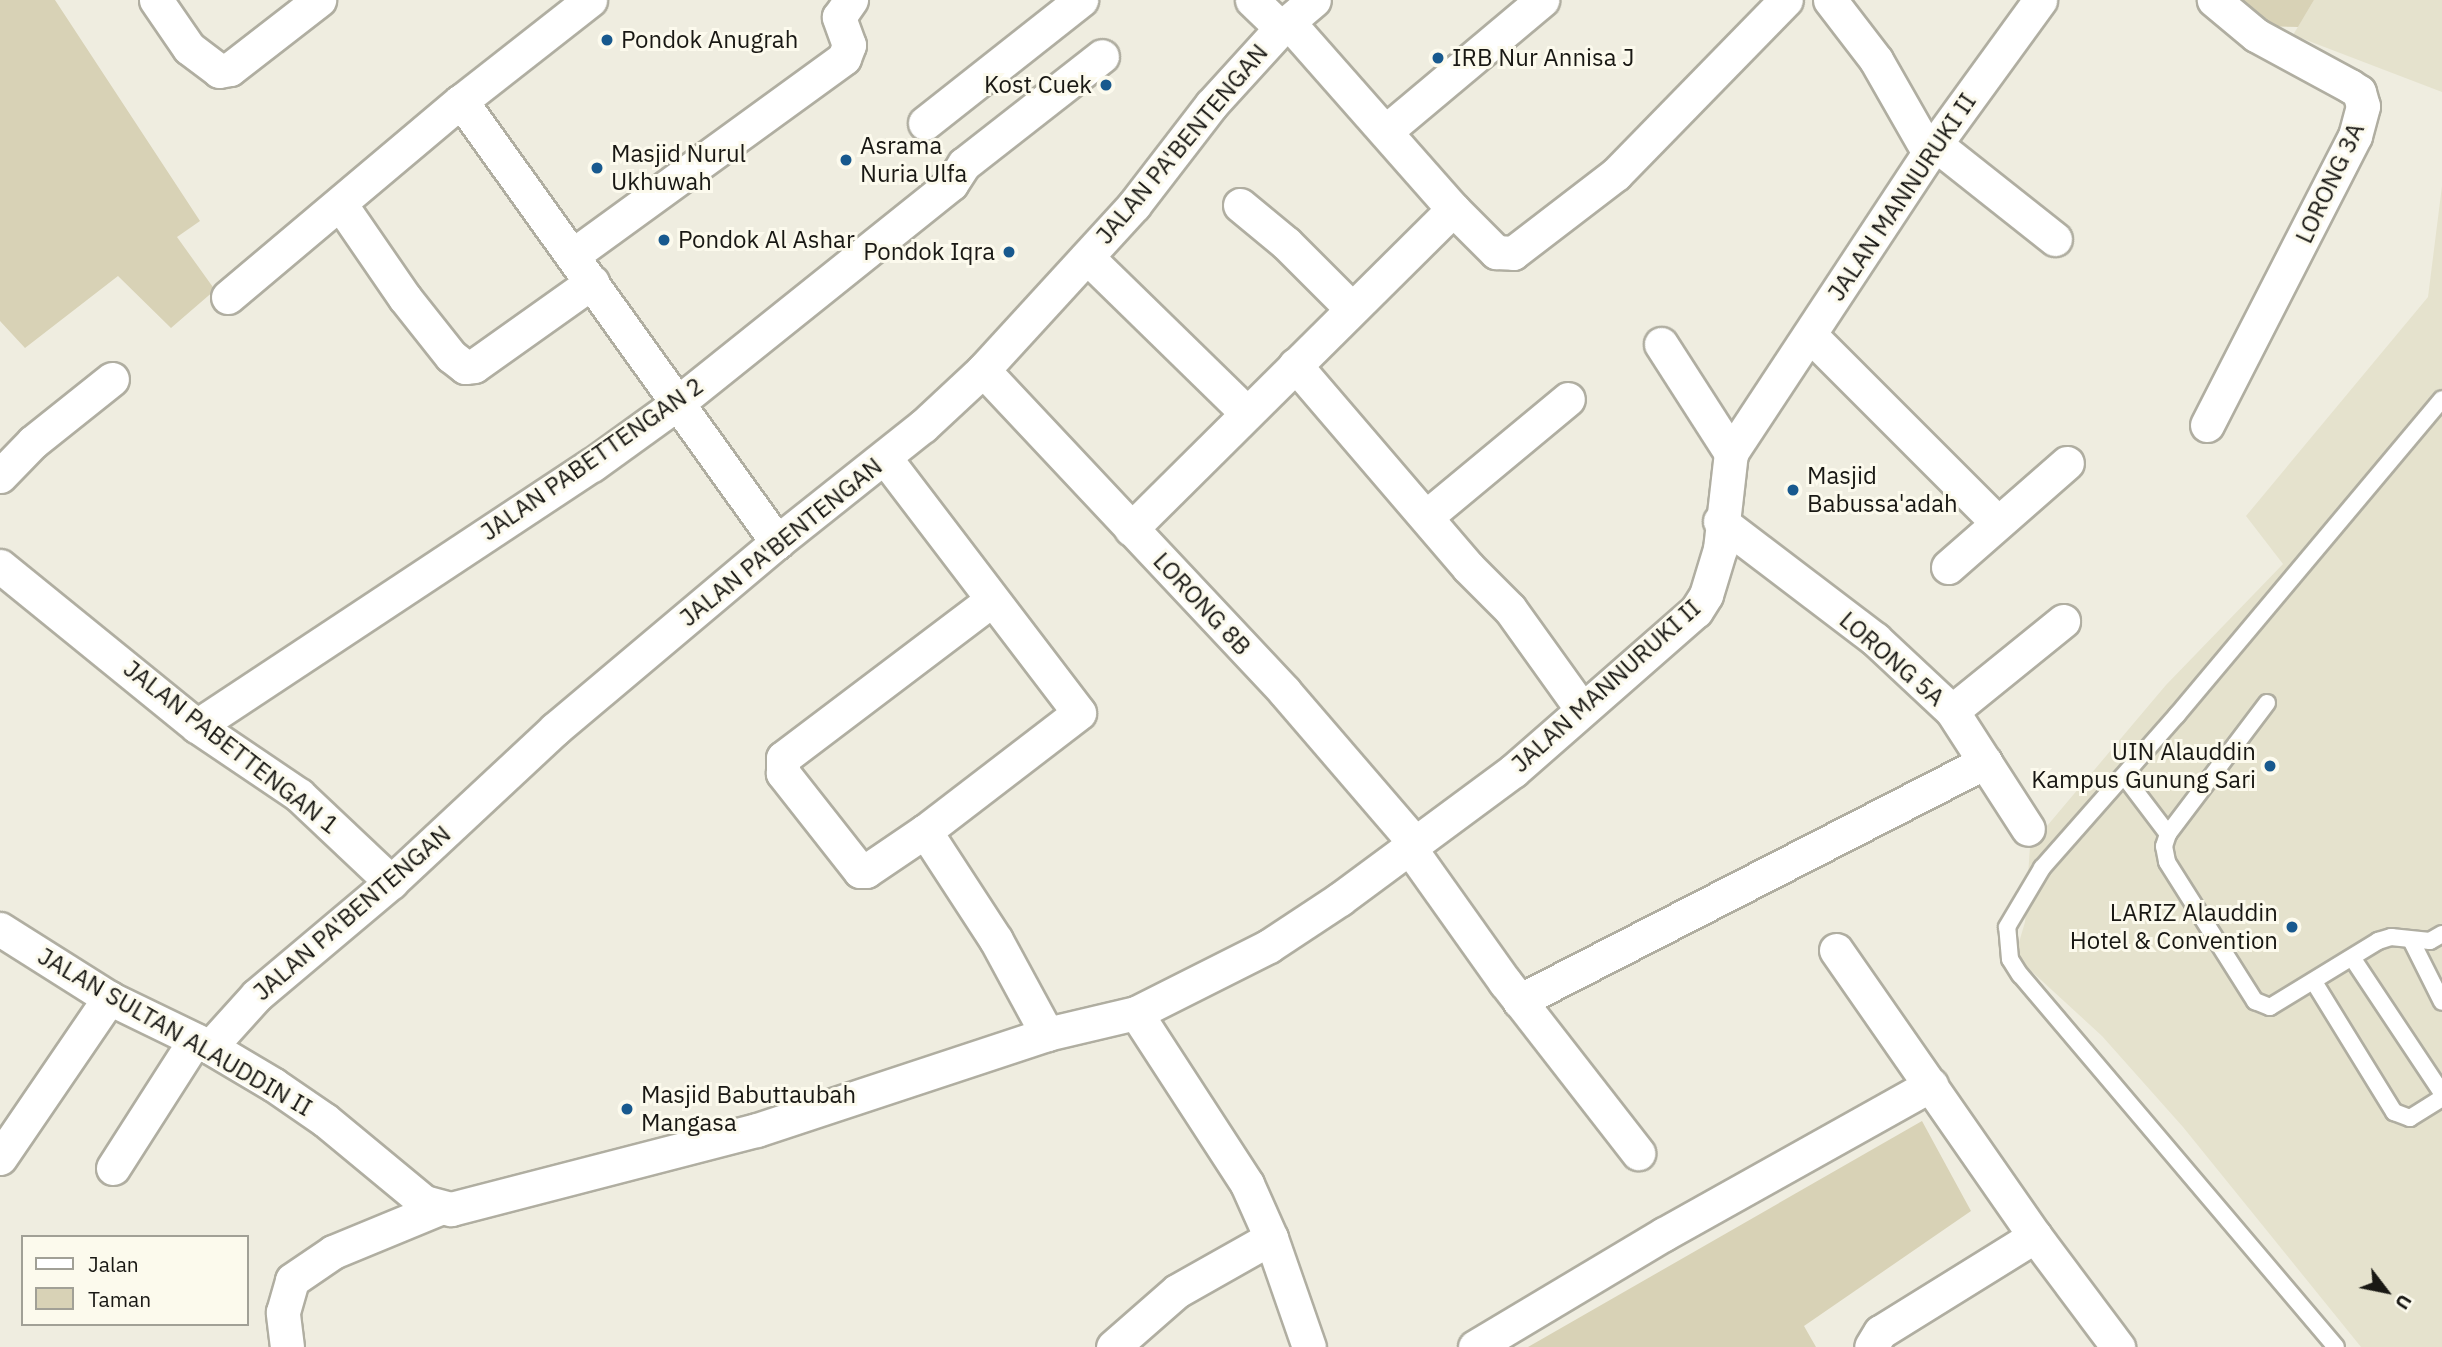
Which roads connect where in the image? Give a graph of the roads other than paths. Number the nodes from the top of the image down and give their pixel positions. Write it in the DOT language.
graph roads {
  1 [pos="156,0"];
  2 [pos="319,0"];
  3 [pos="590,0"];
  4 [pos="851,0"];
  5 [pos="1082,0"];
  6 [pos="1252,0"];
  7 [pos="1314,0"];
  8 [pos="1542,0"];
  9 [pos="1786,0"];
  10 [pos="1830,0"];
  11 [pos="2040,0"];
  12 [pos="2214,0"];
  13 [pos="1285,25"];
  14 [pos="1102,56"];
  15 [pos="461,101"];
  16 [pos="925,123"];
  17 [pos="1385,131"];
  18 [pos="1932,149"];
  19 [pos="341,205"];
  20 [pos="1240,205"];
  21 [pos="1452,209"];
  22 [pos="2055,239"];
  23 [pos="573,255"];
  24 [pos="1087,257"];
  25 [pos="592,282"];
  26 [pos="228,296"];
  27 [pos="1352,309"];
  28 [pos="1810,335"];
  29 [pos="1661,344"];
  30 [pos="1295,365"];
  31 [pos="983,370"];
  32 [pos="112,380"];
  33 [pos="1568,399"];
  34 [pos="2442,399"];
  35 [pos="675,405"];
  36 [pos="1246,412"];
  37 [pos="2207,425"];
  38 [pos="1731,453"];
  39 [pos="885,458"];
  40 [pos="2067,463"];
  41 [pos="0,476"];
  42 [pos="1427,516"];
  43 [pos="1720,521"];
  44 [pos="1996,521"];
  45 [pos="1131,528"];
  46 [pos="777,542"];
  47 [pos="0,566"];
  48 [pos="1948,567"];
  49 [pos="992,600"];
  50 [pos="2063,621"];
  51 [pos="2267,703"];
  52 [pos="1581,708"];
  53 [pos="1952,711"];
  54 [pos="197,726"];
  55 [pos="1985,762"];
  56 [pos="2124,776"];
  57 [pos="2028,829"];
  58 [pos="925,831"];
  59 [pos="2168,834"];
  60 [pos="1412,845"];
  61 [pos="391,882"];
  62 [pos="0,929"];
  63 [pos="2442,934"];
  64 [pos="2411,940"];
  65 [pos="1836,950"];
  66 [pos="2353,959"];
  67 [pos="2314,982"];
  68 [pos="109,998"];
  69 [pos="1519,1001"];
  70 [pos="2442,1002"];
  71 [pos="1136,1013"];
  72 [pos="1047,1034"];
  73 [pos="203,1044"];
  74 [pos="1931,1085"];
  75 [pos="2442,1095"];
  76 [pos="1638,1153"];
  77 [pos="0,1158"];
  78 [pos="113,1168"];
  79 [pos="440,1208"];
  80 [pos="2035,1236"];
  81 [pos="1271,1238"];
  82 [pos="287,1347"];
  83 [pos="1113,1347"];
  84 [pos="1309,1347"];
  85 [pos="1475,1347"];
  86 [pos="1871,1347"];
  87 [pos="2118,1347"];
  88 [pos="2336,1347"];
  1 -- 2 [label="street"];
  3 -- 15 [label="street"];
  4 -- 23 [label="street"];
  5 -- 16 [label="street"];
  6 -- 13 [label="street"];
  7 -- 13 [label="street, JALAN PA'BENTENGAN"];
  8 -- 17 [label="street"];
  9 -- 21 [label="street"];
  10 -- 18 [label="street"];
  11 -- 18 [label="street, JALAN MANNURUKI II"];
  12 -- 37 [label="street, LORONG 3A"];
  13 -- 17 [label="street"];
  13 -- 24 [label="street, JALAN PA'BENTENGAN"];
  14 -- 35 [label="street, JALAN PABETTENGAN 2"];
  15 -- 19 [label="street"];
  15 -- 23 [label="street"];
  17 -- 21 [label="street"];
  18 -- 22 [label="street"];
  18 -- 28 [label="street, JALAN MANNURUKI II"];
  19 -- 25 [label="street"];
  19 -- 26 [label="street"];
  20 -- 27 [label="street"];
  21 -- 27 [label="street"];
  23 -- 25 [label="street"];
  24 -- 31 [label="street, JALAN PA'BENTENGAN"];
  24 -- 36 [label="street"];
  25 -- 35 [label="street"];
  27 -- 30 [label="street"];
  28 -- 38 [label="street, JALAN MANNURUKI II"];
  28 -- 44 [label="street"];
  29 -- 38 [label="street"];
  30 -- 36 [label="street"];
  30 -- 42 [label="street"];
  31 -- 39 [label="street, JALAN PA'BENTENGAN"];
  31 -- 45 [label="street, LORONG 8B"];
  32 -- 41 [label="street"];
  33 -- 42 [label="street"];
  34 -- 56 [label="lane"];
  35 -- 46 [label="street"];
  35 -- 54 [label="street, JALAN PABETTENGAN 2"];
  36 -- 45 [label="street"];
  38 -- 43 [label="street, JALAN MANNURUKI II"];
  39 -- 46 [label="street, JALAN PA'BENTENGAN"];
  39 -- 49 [label="street"];
  40 -- 44 [label="street"];
  42 -- 52 [label="street"];
  43 -- 52 [label="street, JALAN MANNURUKI II"];
  43 -- 53 [label="street, LORONG 5A"];
  44 -- 48 [label="street"];
  45 -- 60 [label="street, LORONG 8B"];
  46 -- 61 [label="street, JALAN PA'BENTENGAN"];
  47 -- 54 [label="street, JALAN PABETTENGAN 1"];
  49 -- 58 [label="street"];
  49 -- 58 [label="street"];
  50 -- 53 [label="street"];
  51 -- 59 [label="lane"];
  52 -- 60 [label="street, JALAN MANNURUKI II"];
  53 -- 55 [label="street, LORONG 5A"];
  54 -- 61 [label="street, JALAN PABETTENGAN 1"];
  55 -- 57 [label="street, LORONG 5A"];
  55 -- 69 [label="street"];
  56 -- 59 [label="lane"];
  56 -- 88 [label="lane"];
  58 -- 72 [label="street"];
  59 -- 67 [label="lane"];
  60 -- 69 [label="street, LORONG 8B"];
  60 -- 71 [label="street, JALAN MANNURUKI II"];
  61 -- 73 [label="street, JALAN PA'BENTENGAN"];
  62 -- 68 [label="street, JALAN SULTAN ALAUDDIN II"];
  63 -- 64 [label="lane"];
  64 -- 66 [label="lane"];
  64 -- 70 [label="lane"];
  65 -- 74 [label="street"];
  66 -- 67 [label="lane"];
  66 -- 75 [label="lane"];
  67 -- 75 [label="lane"];
  68 -- 73 [label="street, JALAN SULTAN ALAUDDIN II"];
  68 -- 77 [label="street"];
  69 -- 76 [label="street, LORONG 8B"];
  71 -- 72 [label="street"];
  71 -- 81 [label="street"];
  72 -- 79 [label="street"];
  73 -- 78 [label="street, JALAN PA'BENTENGAN"];
  73 -- 79 [label="street, JALAN SULTAN ALAUDDIN II"];
  74 -- 80 [label="street"];
  74 -- 85 [label="street"];
  79 -- 82 [label="street"];
  80 -- 86 [label="street"];
  80 -- 87 [label="street"];
  81 -- 83 [label="street"];
  81 -- 84 [label="street"];
}
